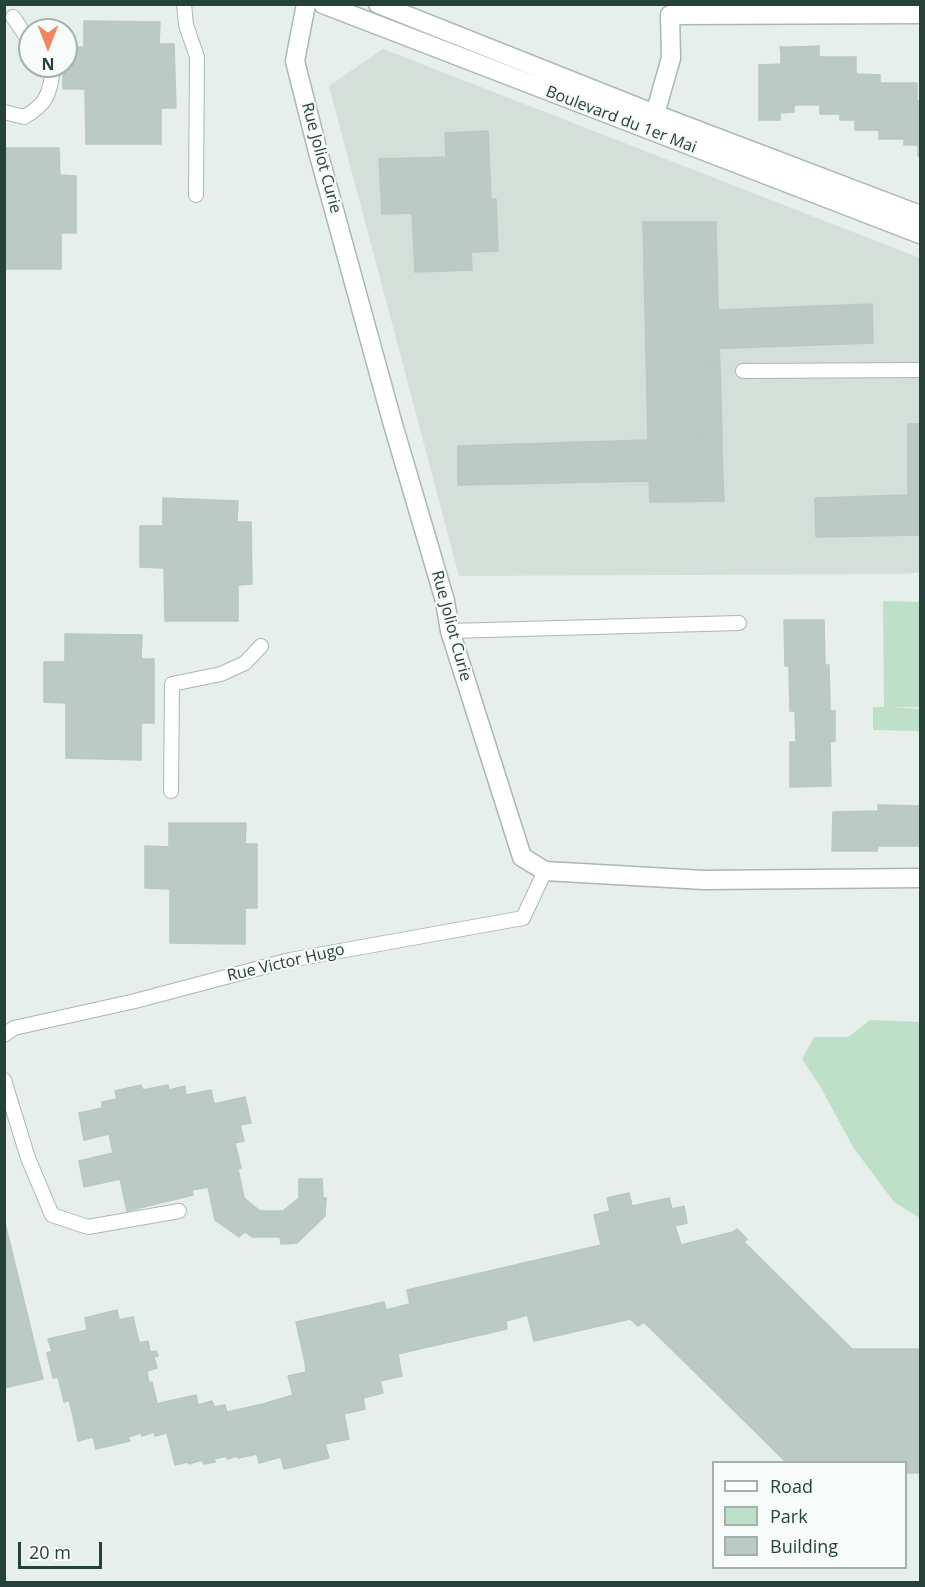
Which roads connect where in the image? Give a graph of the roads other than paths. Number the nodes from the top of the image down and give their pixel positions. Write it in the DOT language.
graph roads {
  1 [pos="184,4"];
  2 [pos="306,4"];
  3 [pos="322,4"];
  4 [pos="378,4"];
  5 [pos="670,10"];
  6 [pos="921,14"];
  7 [pos="13,17"];
  8 [pos="18,24"];
  9 [pos="52,78"];
  10 [pos="4,112"];
  11 [pos="655,114"];
  12 [pos="196,195"];
  13 [pos="921,215"];
  14 [pos="921,234"];
  15 [pos="921,370"];
  16 [pos="743,371"];
  17 [pos="740,623"];
  18 [pos="450,630"];
  19 [pos="261,646"];
  20 [pos="171,791"];
  21 [pos="545,871"];
  22 [pos="921,878"];
  23 [pos="4,1035"];
  24 [pos="4,1080"];
  25 [pos="179,1211"];
  1 -- 12 [label="lane"];
  2 -- 18 [label="street, Rue Joliot Curie"];
  3 -- 14 [label="street, Boulevard du 1er Mai"];
  4 -- 11 [label="street, Boulevard du 1er Mai"];
  5 -- 6 [label="street"];
  5 -- 11 [label="street"];
  7 -- 8 [label="lane"];
  9 -- 10 [label="lane"];
  11 -- 13 [label="street, Boulevard du 1er Mai"];
  15 -- 16 [label="lane"];
  17 -- 18 [label="lane"];
  18 -- 21 [label="street, Rue Joliot Curie"];
  19 -- 20 [label="lane"];
  21 -- 22 [label="street"];
  21 -- 23 [label="lane, Rue Victor Hugo"];
  24 -- 25 [label="lane"];
}
